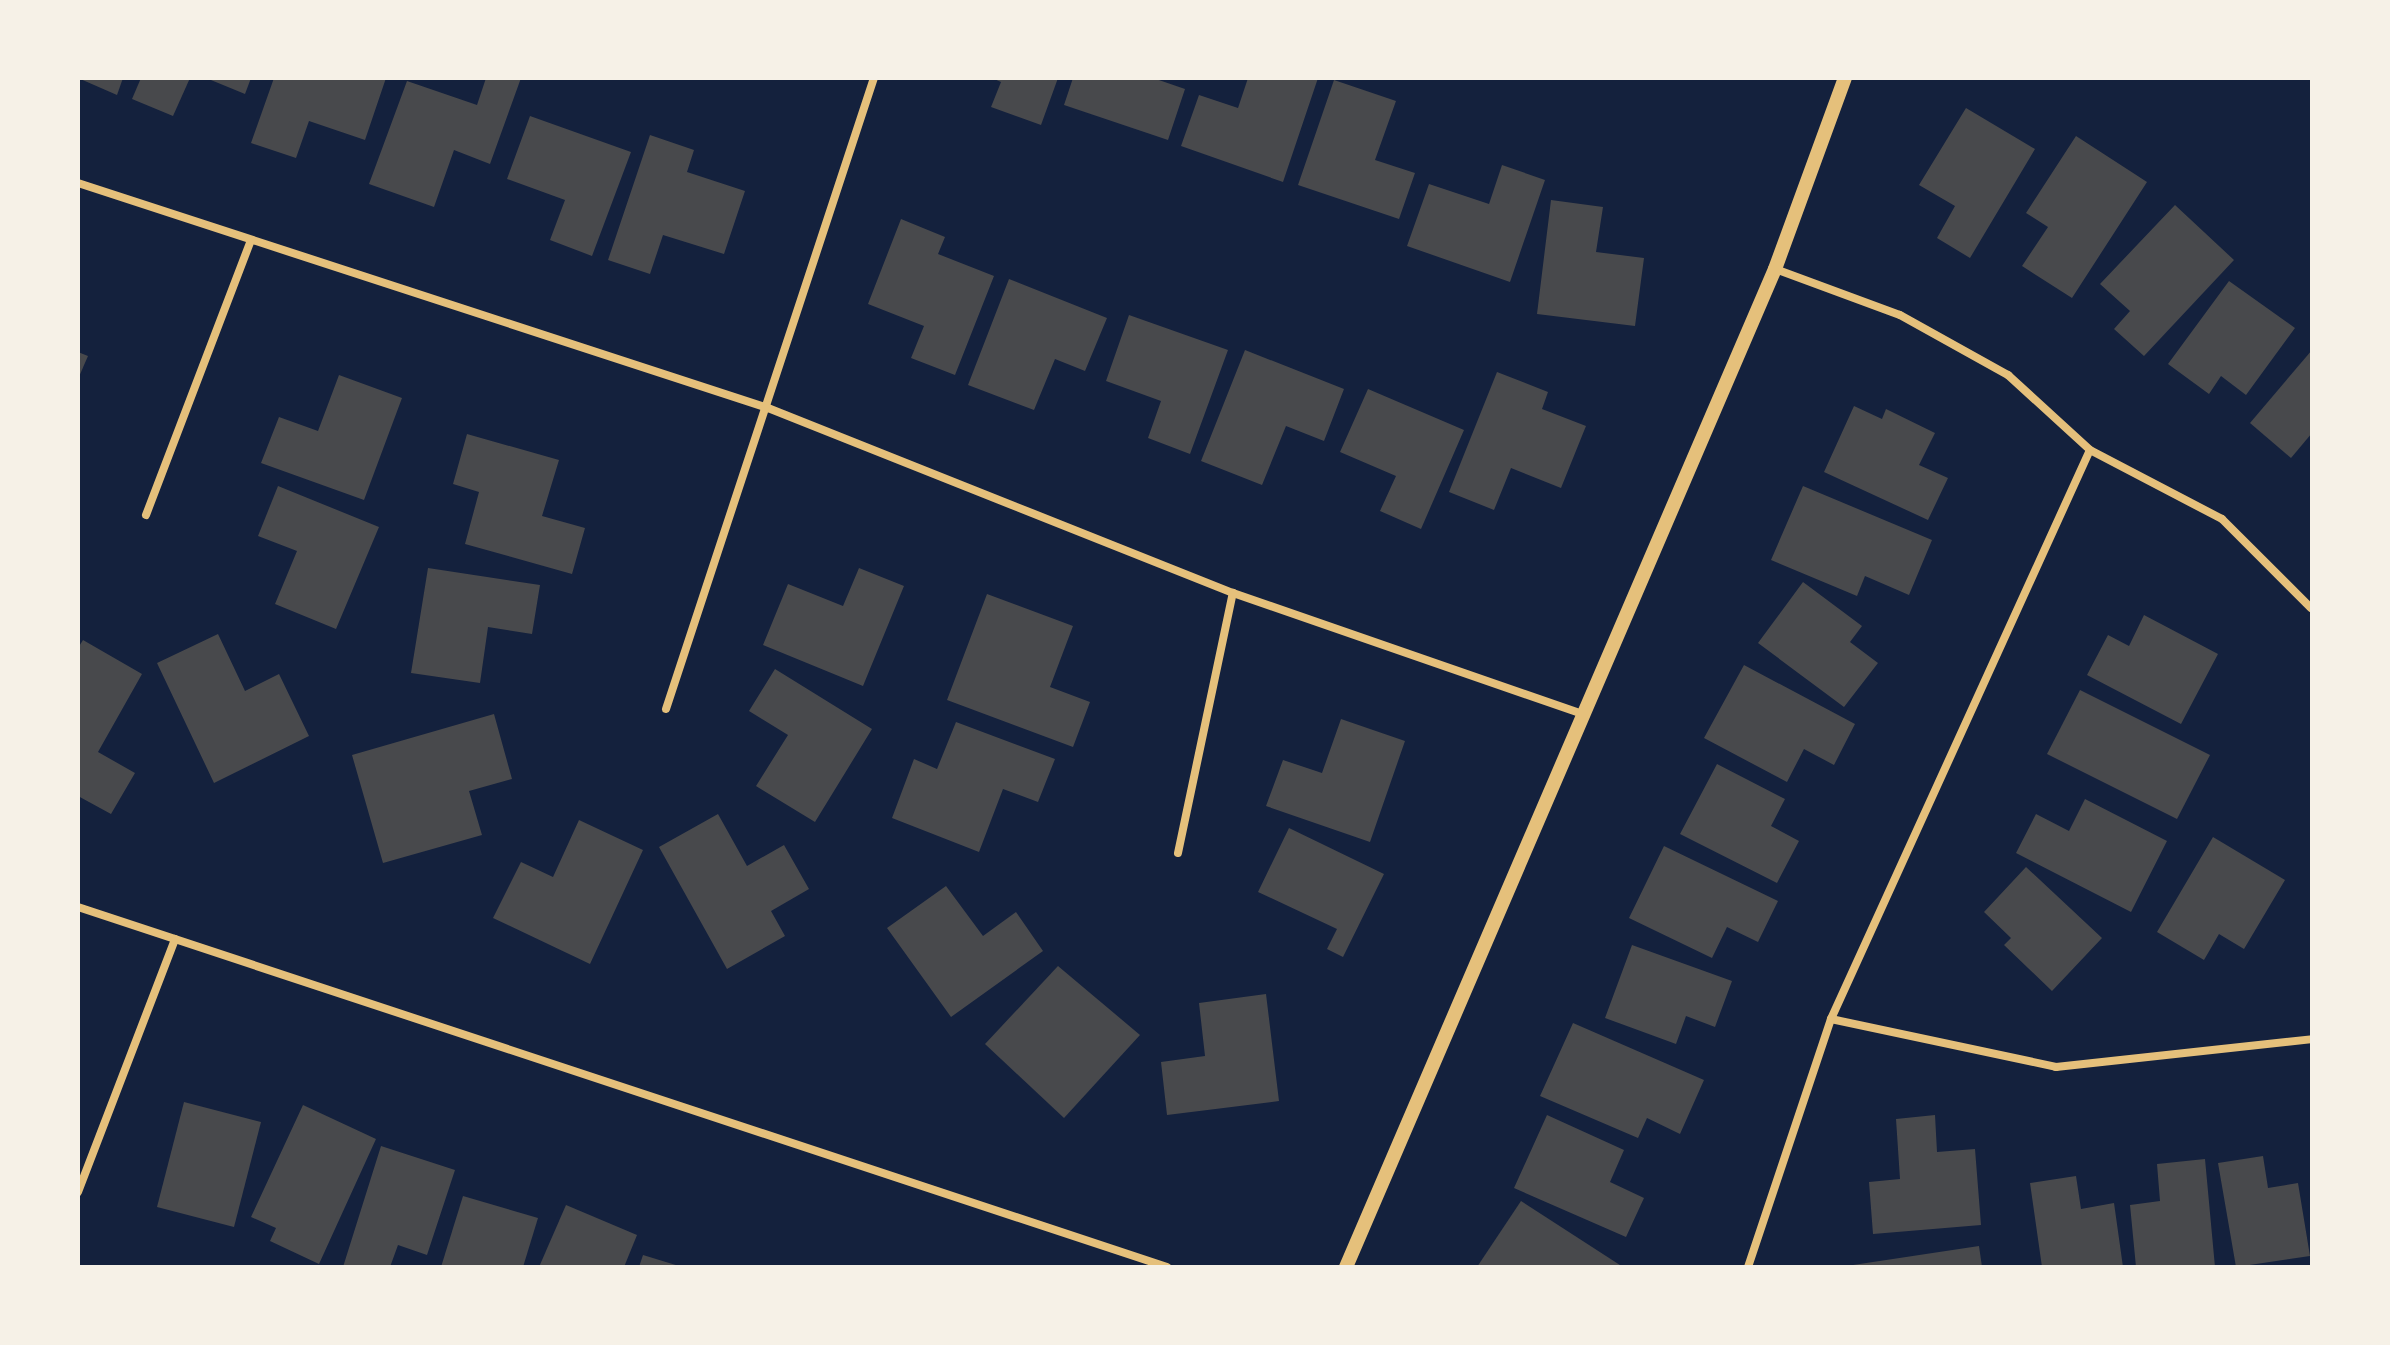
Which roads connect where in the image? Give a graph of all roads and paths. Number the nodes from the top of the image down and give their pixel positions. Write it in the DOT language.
graph roads {
  1 [pos="874,78"];
  2 [pos="1845,78"];
  3 [pos="78,183"];
  4 [pos="251,240"];
  5 [pos="1775,269"];
  6 [pos="768,408"];
  7 [pos="2090,450"];
  8 [pos="146,515"];
  9 [pos="1233,593"];
  10 [pos="2311,608"];
  11 [pos="666,709"];
  12 [pos="1583,714"];
  13 [pos="1178,853"];
  14 [pos="78,907"];
  15 [pos="175,939"];
  16 [pos="1831,1019"];
  17 [pos="2312,1039"];
  18 [pos="78,1192"];
  19 [pos="1167,1267"];
  20 [pos="1346,1267"];
  21 [pos="1748,1267"];
  1 -- 6 [label="street"];
  2 -- 5 [label="street"];
  3 -- 4 [label="street"];
  4 -- 6 [label="street"];
  4 -- 8 [label="street"];
  5 -- 7 [label="street"];
  5 -- 12 [label="street"];
  6 -- 9 [label="street"];
  6 -- 11 [label="street"];
  7 -- 10 [label="street"];
  7 -- 16 [label="street"];
  9 -- 12 [label="street"];
  9 -- 13 [label="street"];
  12 -- 20 [label="street"];
  14 -- 15 [label="street"];
  15 -- 18 [label="street"];
  15 -- 19 [label="street"];
  16 -- 17 [label="street"];
  16 -- 21 [label="street"];
}
